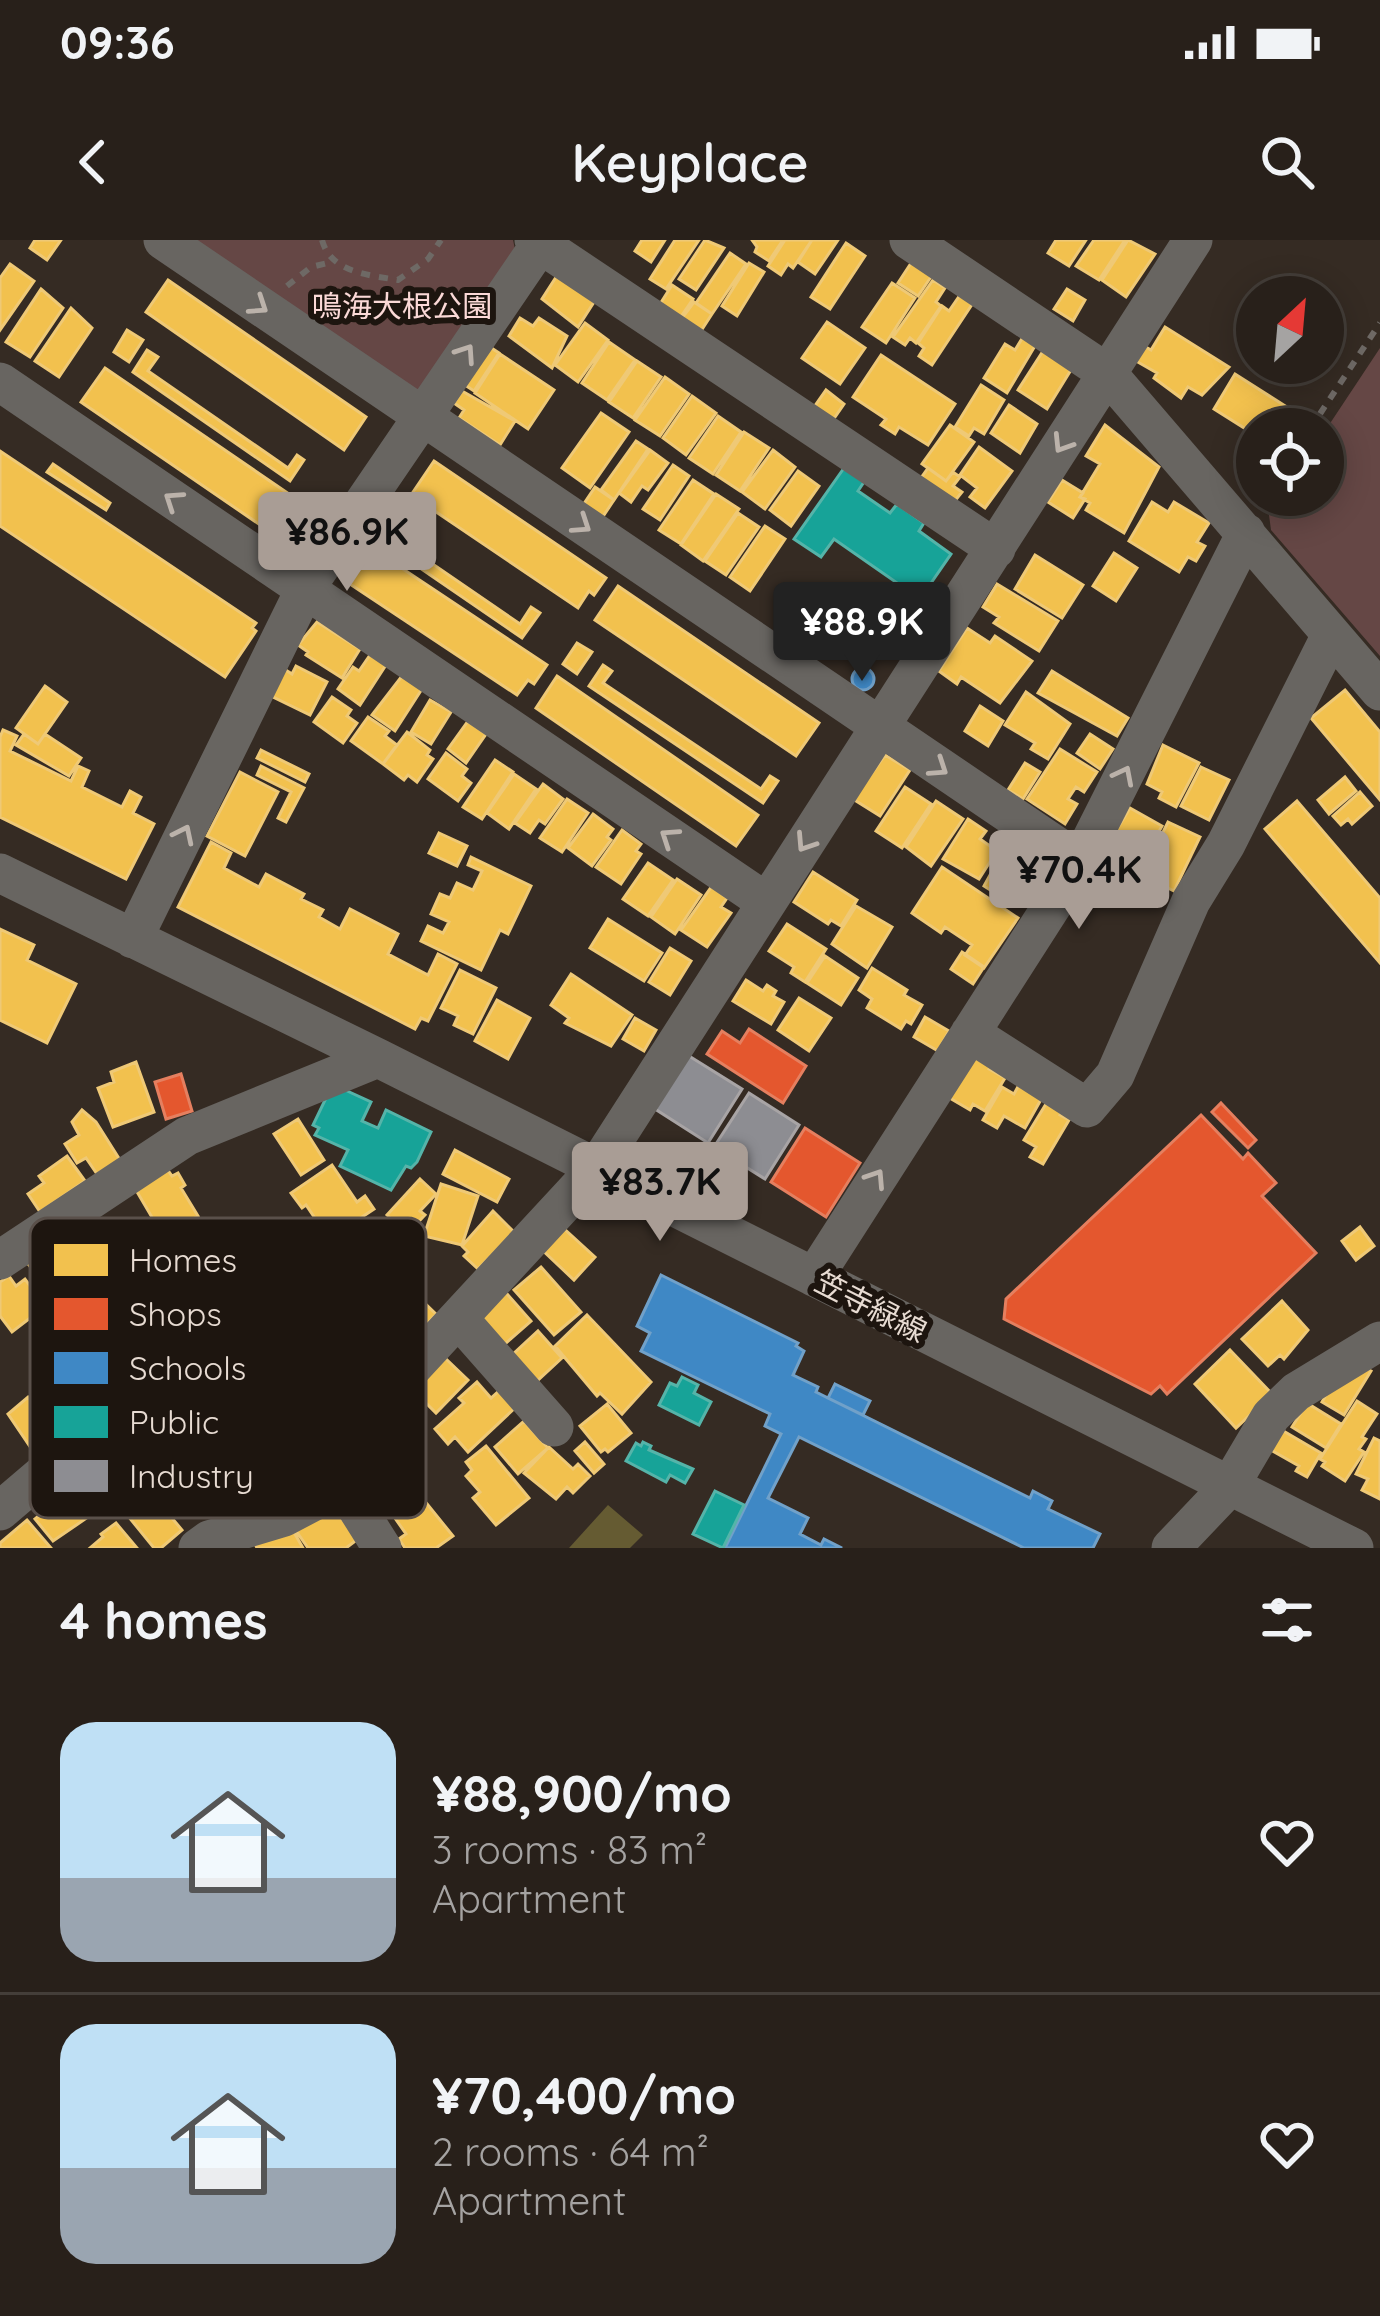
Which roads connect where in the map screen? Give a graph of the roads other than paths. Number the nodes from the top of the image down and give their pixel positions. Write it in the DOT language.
graph roads {
  1 [pos="163,240"];
  2 [pos="909,240"];
  3 [pos="1193,240"];
  4 [pos="539,241"];
  5 [pos="1107,373"];
  6 [pos="0,382"];
  7 [pos="422,417"];
  8 [pos="1246,533"];
  9 [pos="996,549"];
  10 [pos="305,589"];
  11 [pos="1331,635"];
  12 [pos="1380,691"];
  13 [pos="879,727"];
  14 [pos="1080,862"];
  15 [pos="0,874"];
  16 [pos="766,902"];
  17 [pos="133,939"];
  18 [pos="970,1033"];
  19 [pos="378,1058"];
  20 [pos="595,1170"];
  21 [pos="64,1218"];
  22 [pos="30,1241"];
  23 [pos="0,1261"];
  24 [pos="814,1277"];
  25 [pos="459,1319"];
  26 [pos="1380,1341"];
  27 [pos="426,1354"];
  28 [pos="554,1427"];
  29 [pos="30,1485"];
  30 [pos="1229,1487"];
  31 [pos="0,1511"];
  32 [pos="282,1518"];
  33 [pos="363,1518"];
  34 [pos="218,1544"];
  35 [pos="382,1548"];
  36 [pos="1172,1548"];
  37 [pos="1354,1548"];
  1 -- 7 [label="street, one-way"];
  2 -- 5 [label="street"];
  3 -- 5 [label="street"];
  7 -- 4 [label="street, one-way"];
  4 -- 9 [label="street"];
  5 -- 8 [label="street"];
  5 -- 9 [label="street, one-way"];
  10 -- 6 [label="street, one-way"];
  7 -- 10 [label="street"];
  7 -- 13 [label="street, one-way"];
  8 -- 11 [label="street"];
  14 -- 8 [label="street, one-way"];
  9 -- 13 [label="street"];
  16 -- 10 [label="street, one-way"];
  17 -- 10 [label="street, one-way"];
  11 -- 12 [label="street"];
  11 -- 18 [label="street"];
  13 -- 14 [label="street, one-way"];
  13 -- 16 [label="street, one-way"];
  14 -- 18 [label="street"];
  15 -- 17 [label="street, 笠寺緑線"];
  16 -- 20 [label="street"];
  17 -- 19 [label="street, 笠寺緑線"];
  24 -- 18 [label="street, one-way"];
  19 -- 20 [label="street, 笠寺緑線"];
  19 -- 21 [label="street"];
  20 -- 24 [label="street, 笠寺緑線"];
  20 -- 25 [label="street"];
  22 -- 23 [label="street"];
  24 -- 30 [label="street, 笠寺緑線"];
  25 -- 27 [label="street"];
  25 -- 28 [label="street"];
  26 -- 30 [label="street"];
  29 -- 31 [label="street"];
  30 -- 36 [label="street"];
  30 -- 37 [label="street, 笠寺緑線"];
  32 -- 34 [label="street"];
  33 -- 35 [label="street"];
}
